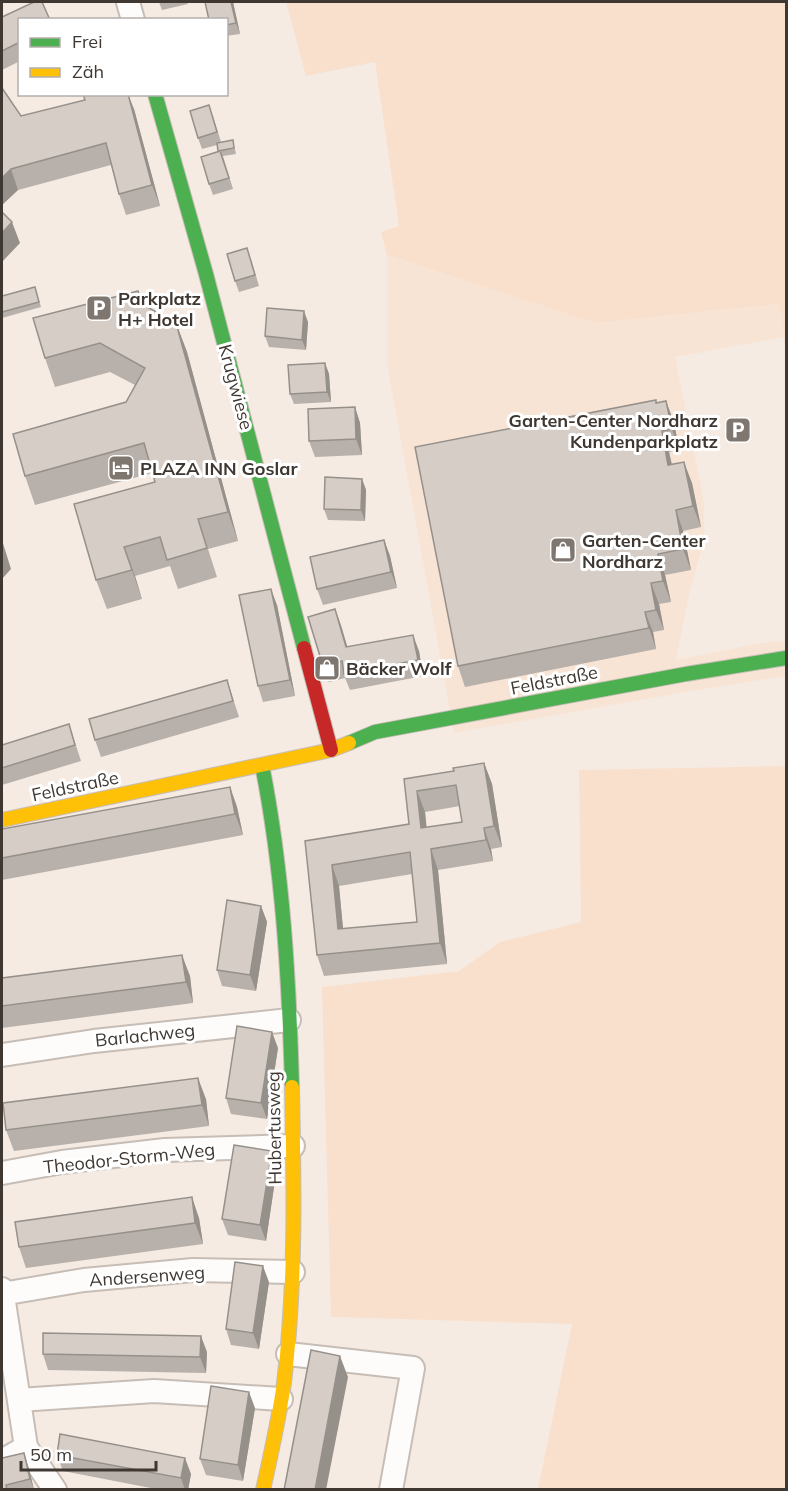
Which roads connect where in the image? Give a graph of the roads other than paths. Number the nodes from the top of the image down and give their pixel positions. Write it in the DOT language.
graph roads {
  1 [pos="128,2"];
  2 [pos="132,18"];
  3 [pos="156,96"];
  4 [pos="786,658"];
  5 [pos="367,749"];
  6 [pos="332,750"];
  7 [pos="262,765"];
  8 [pos="2,820"];
  9 [pos="289,1020"];
  10 [pos="2,1056"];
  11 [pos="293,1146"];
  12 [pos="2,1173"];
  13 [pos="293,1272"];
  14 [pos="2,1292"];
  15 [pos="288,1354"];
  16 [pos="281,1399"];
  17 [pos="19,1400"];
  18 [pos="27,1448"];
  19 [pos="2,1461"];
  20 [pos="55,1490"];
  21 [pos="262,1490"];
  22 [pos="391,1490"];
  1 -- 2 [label="street"];
  3 -- 6 [label="street, Krugwiese"];
  4 -- 6 [label="street, Feldstraße"];
  5 -- 6 [label="street, Feldstraße"];
  6 -- 7 [label="street, Feldstraße"];
  7 -- 8 [label="street, Feldstraße"];
  7 -- 9 [label="street, Hubertusweg"];
  9 -- 10 [label="street, Barlachweg"];
  9 -- 11 [label="street, Hubertusweg"];
  11 -- 12 [label="street, Theodor-Storm-Weg"];
  11 -- 13 [label="street, Hubertusweg"];
  13 -- 14 [label="street, Andersenweg"];
  13 -- 15 [label="street, Hubertusweg"];
  14 -- 17 [label="street"];
  15 -- 16 [label="street, Hubertusweg"];
  15 -- 22 [label="street"];
  16 -- 17 [label="street"];
  16 -- 21 [label="street, Hubertusweg"];
  17 -- 18 [label="street"];
  18 -- 19 [label="street"];
  18 -- 20 [label="street"];
}
